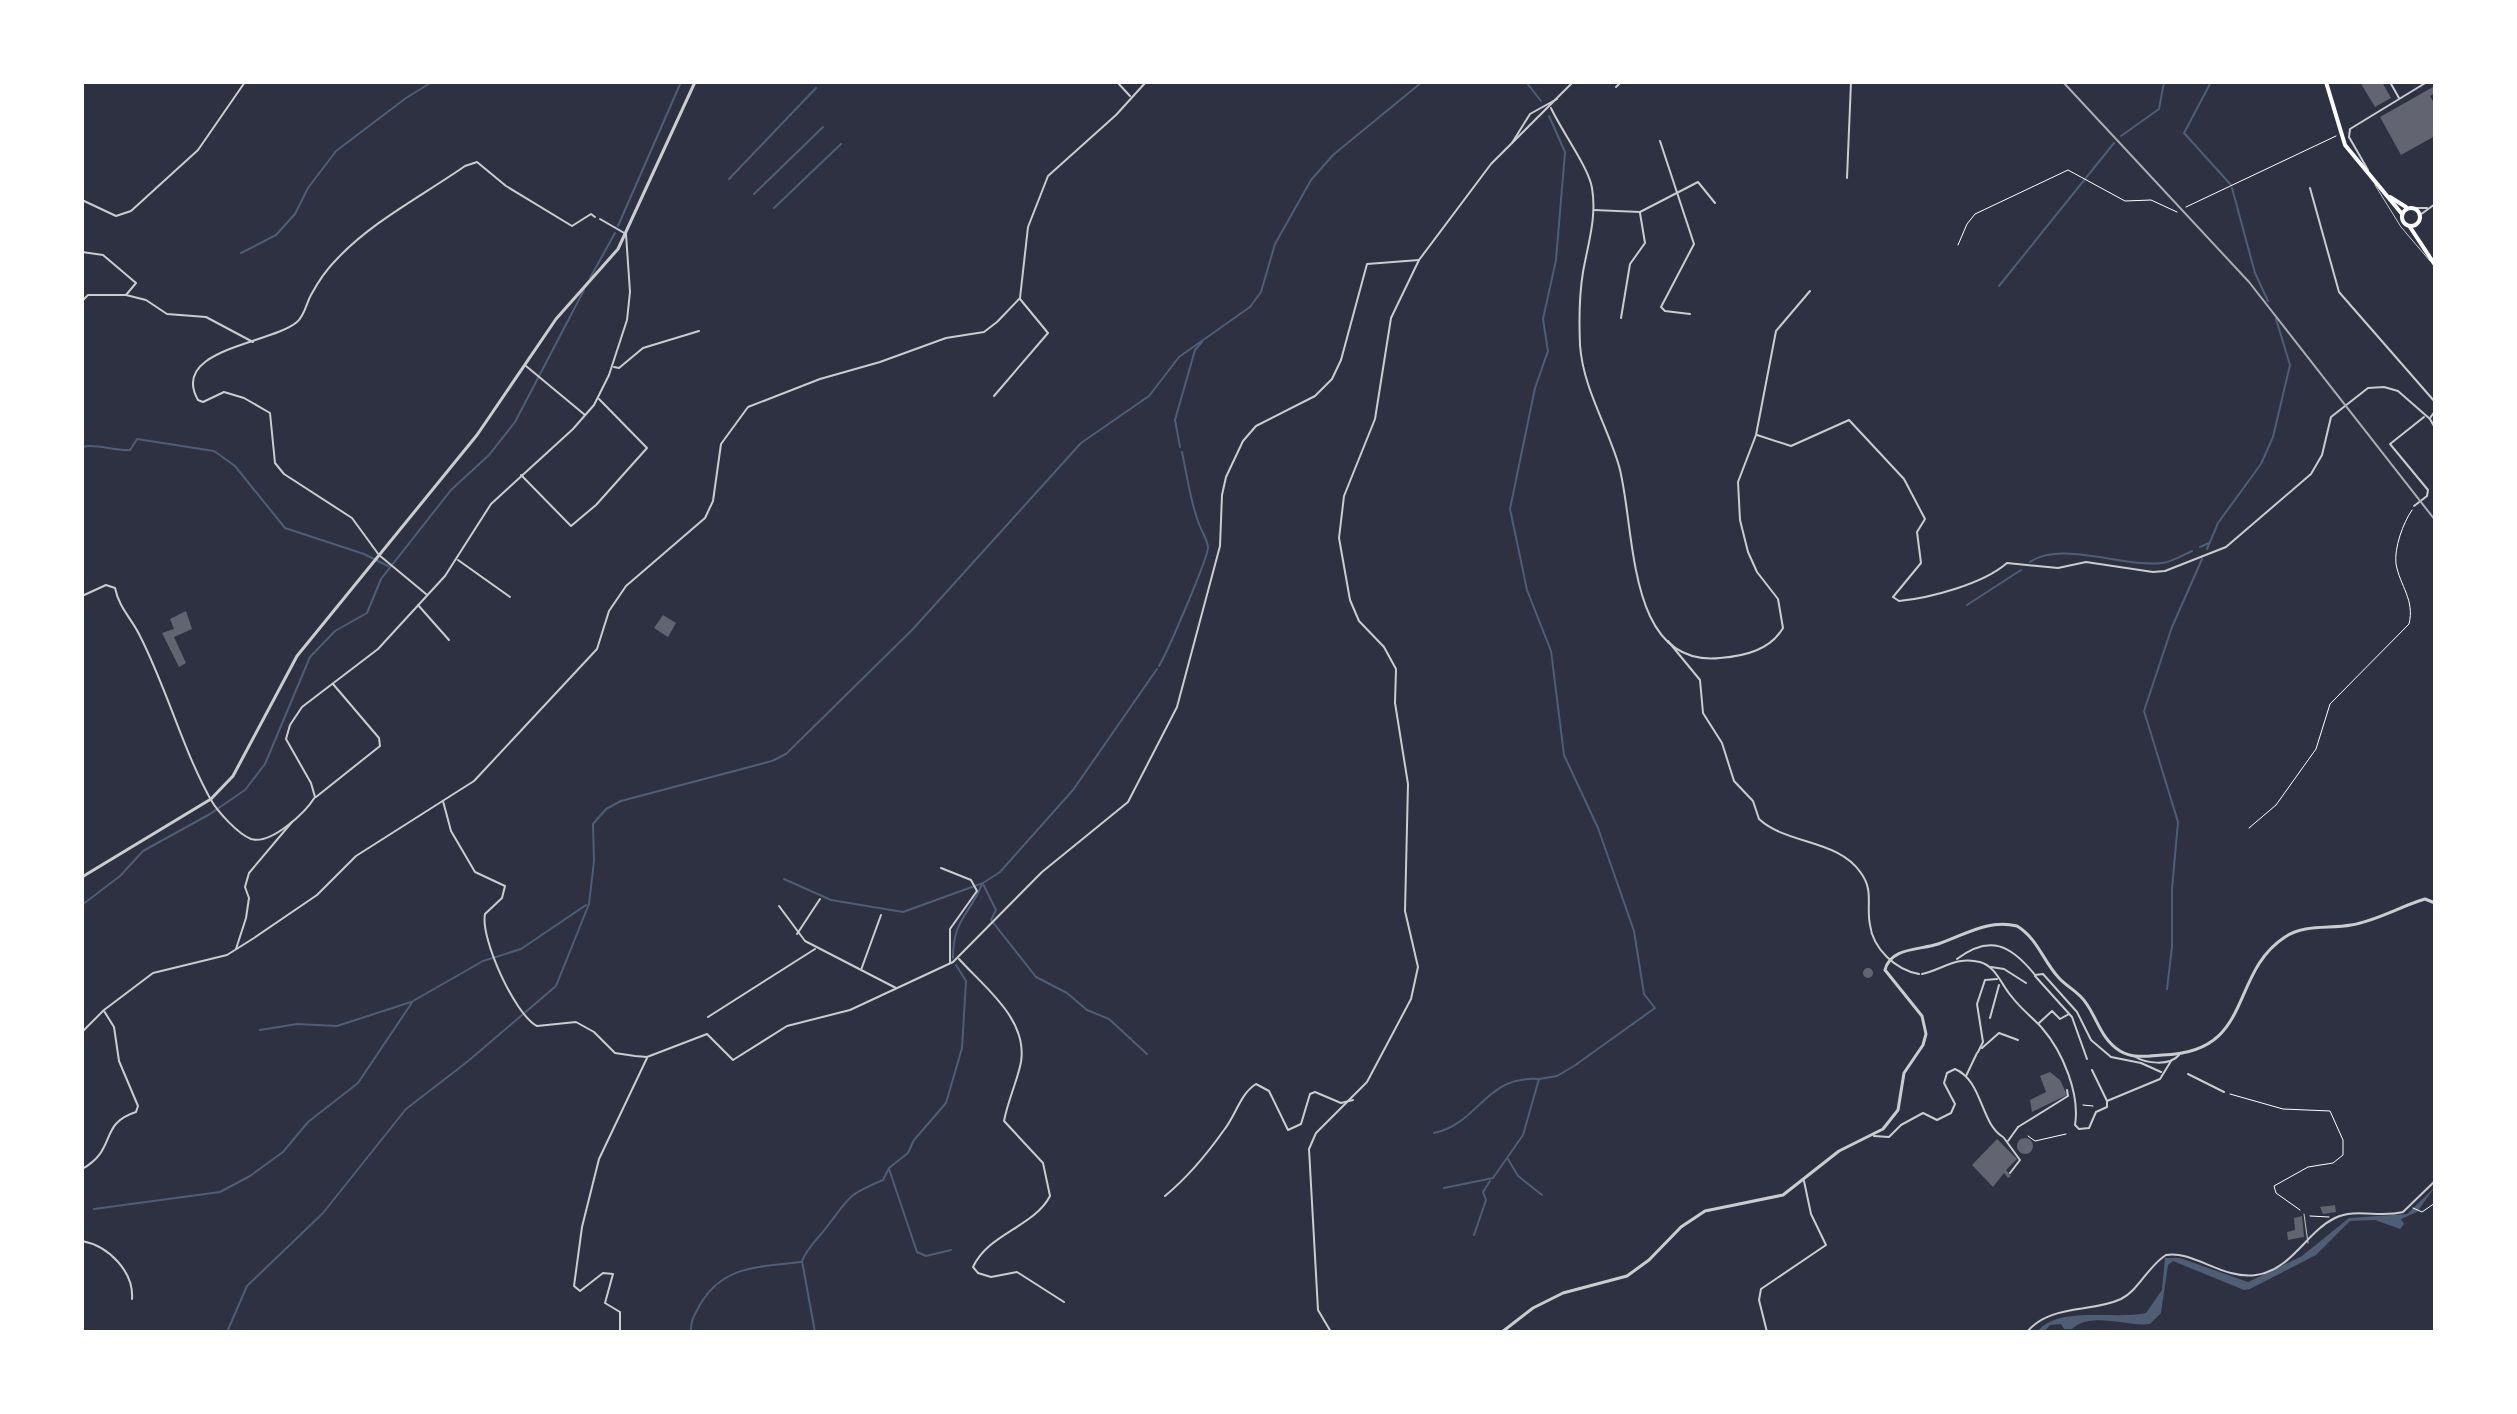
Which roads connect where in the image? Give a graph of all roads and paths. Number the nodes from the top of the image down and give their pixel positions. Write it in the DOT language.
graph roads {
  1 [pos="245,82"];
  2 [pos="695,82"];
  3 [pos="1117,82"];
  4 [pos="1146,82"];
  5 [pos="1573,82"];
  6 [pos="1621,82"];
  7 [pos="1851,82"];
  8 [pos="2326,82"];
  9 [pos="2390,82"];
  10 [pos="2427,82"];
  11 [pos="1616,87"];
  12 [pos="1131,97"];
  13 [pos="1558,98"];
  14 [pos="2399,98"];
  15 [pos="1551,106"];
  16 [pos="2340,134"];
  17 [pos="1660,141"];
  18 [pos="1511,144"];
  19 [pos="1847,178"];
  20 [pos="2371,179"];
  21 [pos="2310,188"];
  22 [pos="1676,192"];
  23 [pos="2385,194"];
  24 [pos="82,200"];
  25 [pos="1715,203"];
  26 [pos="2435,204"];
  27 [pos="2186,207"];
  28 [pos="2409,207"];
  29 [pos="2415,208"];
  30 [pos="2429,208"];
  31 [pos="1594,210"];
  32 [pos="1640,212"];
  33 [pos="2177,212"];
  34 [pos="2402,214"];
  35 [pos="2420,215"];
  36 [pos="595,217"];
  37 [pos="600,219"];
  38 [pos="2418,223"];
  39 [pos="2409,226"];
  40 [pos="626,234"];
  41 [pos="2420,240"];
  42 [pos="1958,245"];
  43 [pos="82,252"];
  44 [pos="615,252"];
  45 [pos="628,255"];
  46 [pos="1419,260"];
  47 [pos="2435,265"];
  48 [pos="1810,291"];
  49 [pos="126,295"];
  50 [pos="1020,298"];
  51 [pos="82,301"];
  52 [pos="1690,314"];
  53 [pos="1621,318"];
  54 [pos="699,331"];
  55 [pos="254,342"];
  56 [pos="524,365"];
  57 [pos="613,366"];
  58 [pos="994,396"];
  59 [pos="598,398"];
  60 [pos="2435,402"];
  61 [pos="2435,411"];
  62 [pos="586,416"];
  63 [pos="2425,416"];
  64 [pos="2430,419"];
  65 [pos="2435,428"];
  66 [pos="1756,435"];
  67 [pos="520,474"];
  68 [pos="2414,506"];
  69 [pos="379,555"];
  70 [pos="457,559"];
  71 [pos="427,595"];
  72 [pos="82,596"];
  73 [pos="510,597"];
  74 [pos="417,605"];
  75 [pos="449,640"];
  76 [pos="1667,640"];
  77 [pos="333,684"];
  78 [pos="315,797"];
  79 [pos="212,801"];
  80 [pos="443,801"];
  81 [pos="295,818"];
  82 [pos="2249,828"];
  83 [pos="941,868"];
  84 [pos="82,877"];
  85 [pos="820,899"];
  86 [pos="2435,903"];
  87 [pos="779,906"];
  88 [pos="881,915"];
  89 [pos="797,934"];
  90 [pos="818,948"];
  91 [pos="235,949"];
  92 [pos="958,958"];
  93 [pos="1890,960"];
  94 [pos="1956,960"];
  95 [pos="950,964"];
  96 [pos="1990,967"];
  97 [pos="861,971"];
  98 [pos="2035,975"];
  99 [pos="1999,980"];
  100 [pos="2026,983"];
  101 [pos="896,988"];
  102 [pos="104,1010"];
  103 [pos="2070,1014"];
  104 [pos="708,1017"];
  105 [pos="1990,1018"];
  106 [pos="2038,1024"];
  107 [pos="82,1032"];
  108 [pos="2018,1040"];
  109 [pos="1978,1052"];
  110 [pos="2179,1055"];
  111 [pos="647,1057"];
  112 [pos="2135,1057"];
  113 [pos="2087,1059"];
  114 [pos="2171,1061"];
  115 [pos="2152,1062"];
  116 [pos="2152,1067"];
  117 [pos="2092,1070"];
  118 [pos="2162,1073"];
  119 [pos="2188,1074"];
  120 [pos="1966,1077"];
  121 [pos="2067,1090"];
  122 [pos="2224,1092"];
  123 [pos="1353,1100"];
  124 [pos="2108,1100"];
  125 [pos="2077,1106"];
  126 [pos="2096,1112"];
  127 [pos="2018,1127"];
  128 [pos="2066,1134"];
  129 [pos="1874,1136"];
  130 [pos="2007,1142"];
  131 [pos="82,1169"];
  132 [pos="2010,1173"];
  133 [pos="1804,1181"];
  134 [pos="2435,1181"];
  135 [pos="1165,1196"];
  136 [pos="2435,1203"];
  137 [pos="2411,1207"];
  138 [pos="2304,1214"];
  139 [pos="2335,1218"];
  140 [pos="82,1241"];
  141 [pos="2308,1243"];
  142 [pos="132,1299"];
  143 [pos="1064,1302"];
  144 [pos="620,1332"];
  145 [pos="1331,1332"];
  146 [pos="1502,1332"];
  147 [pos="1767,1332"];
  148 [pos="2027,1332"];
  1 -- 24 [label="street"];
  2 -- 40 [label="street"];
  3 -- 12 [label="street"];
  4 -- 12 [label="street"];
  5 -- 13 [label="street"];
  6 -- 11 [label="street"];
  7 -- 19 [label="street"];
  8 -- 16 [label="main road"];
  9 -- 14 [label="street"];
  10 -- 14 [label="street"];
  12 -- 50 [label="street"];
  13 -- 15 [label="street"];
  13 -- 18 [label="street"];
  14 -- 20 [label="street"];
  15 -- 18 [label="street"];
  15 -- 31 [label="street"];
  16 -- 20 [label="main road"];
  16 -- 27 [label="path"];
  17 -- 22 [label="street"];
  18 -- 46 [label="street"];
  20 -- 23 [label="main road"];
  20 -- 47 [label="lane"];
  21 -- 60 [label="street"];
  22 -- 25 [label="street"];
  22 -- 32 [label="street"];
  22 -- 52 [label="street"];
  23 -- 28 [label="main road"];
  23 -- 34 [label="main road"];
  26 -- 30 [label="street"];
  28 -- 29 [label="main road"];
  28 -- 34 [label="main road"];
  29 -- 30 [label="street"];
  29 -- 35 [label="main road"];
  30 -- 35 [label="street"];
  31 -- 32 [label="street"];
  31 -- 76 [label="street"];
  32 -- 53 [label="street"];
  33 -- 42 [label="path"];
  34 -- 39 [label="main road"];
  35 -- 38 [label="main road"];
  36 -- 55 [label="street"];
  37 -- 40 [label="street"];
  38 -- 39 [label="main road"];
  38 -- 41 [label="main road"];
  39 -- 41 [label="main road"];
  40 -- 44 [label="street"];
  40 -- 45 [label="street"];
  41 -- 47 [label="main road"];
  43 -- 49 [label="street"];
  44 -- 45 [label="street"];
  44 -- 56 [label="street"];
  45 -- 57 [label="street"];
  46 -- 92 [label="street"];
  46 -- 123 [label="street"];
  48 -- 66 [label="street"];
  49 -- 51 [label="street"];
  49 -- 55 [label="street"];
  50 -- 58 [label="street"];
  50 -- 80 [label="street"];
  54 -- 57 [label="street"];
  55 -- 69 [label="street"];
  56 -- 62 [label="street"];
  56 -- 69 [label="street"];
  57 -- 59 [label="street"];
  59 -- 62 [label="street"];
  59 -- 67 [label="street"];
  61 -- 64 [label="street"];
  62 -- 67 [label="street"];
  63 -- 64 [label="street"];
  63 -- 66 [label="street"];
  63 -- 68 [label="street"];
  64 -- 65 [label="street"];
  66 -- 76 [label="street"];
  67 -- 70 [label="street"];
  68 -- 82 [label="path"];
  69 -- 71 [label="street"];
  69 -- 79 [label="street"];
  70 -- 71 [label="street"];
  70 -- 73 [label="street"];
  71 -- 74 [label="street"];
  72 -- 79 [label="street"];
  74 -- 75 [label="street"];
  74 -- 77 [label="street"];
  76 -- 93 [label="street"];
  77 -- 78 [label="street"];
  77 -- 78 [label="street"];
  78 -- 81 [label="street"];
  79 -- 81 [label="street"];
  79 -- 84 [label="street"];
  80 -- 91 [label="street"];
  80 -- 111 [label="street"];
  81 -- 91 [label="street"];
  83 -- 95 [label="street"];
  85 -- 89 [label="street"];
  86 -- 110 [label="street"];
  87 -- 89 [label="street"];
  88 -- 97 [label="street"];
  89 -- 90 [label="street"];
  90 -- 97 [label="street"];
  90 -- 104 [label="street"];
  91 -- 102 [label="street"];
  92 -- 95 [label="street"];
  92 -- 143 [label="street"];
  93 -- 94 [label="street"];
  93 -- 112 [label="street"];
  93 -- 129 [label="street"];
  94 -- 96 [label="street"];
  94 -- 98 [label="street"];
  95 -- 101 [label="street"];
  96 -- 99 [label="street"];
  96 -- 100 [label="street"];
  97 -- 101 [label="street"];
  98 -- 103 [label="street"];
  98 -- 116 [label="street"];
  99 -- 105 [label="street"];
  99 -- 106 [label="street"];
  99 -- 109 [label="street"];
  101 -- 111 [label="street"];
  102 -- 107 [label="street"];
  102 -- 131 [label="street"];
  103 -- 106 [label="street"];
  103 -- 113 [label="street"];
  106 -- 125 [label="street"];
  108 -- 109 [label="street"];
  109 -- 120 [label="street"];
  110 -- 112 [label="street"];
  110 -- 114 [label="street"];
  111 -- 144 [label="street"];
  112 -- 115 [label="street"];
  114 -- 115 [label="street"];
  114 -- 118 [label="street"];
  115 -- 116 [label="street"];
  116 -- 118 [label="street"];
  117 -- 124 [label="street"];
  118 -- 124 [label="street"];
  119 -- 122 [label="street"];
  120 -- 129 [label="street"];
  120 -- 130 [label="street"];
  121 -- 127 [label="street"];
  122 -- 138 [label="path"];
  123 -- 135 [label="street"];
  123 -- 145 [label="street"];
  124 -- 126 [label="street"];
  125 -- 126 [label="path"];
  125 -- 126 [label="street"];
  127 -- 128 [label="path"];
  127 -- 130 [label="street"];
  129 -- 133 [label="street"];
  130 -- 132 [label="street"];
  133 -- 146 [label="street"];
  133 -- 147 [label="street"];
  134 -- 137 [label="street"];
  136 -- 137 [label="path"];
  137 -- 139 [label="street"];
  138 -- 139 [label="path"];
  138 -- 141 [label="lane"];
  139 -- 141 [label="street"];
  140 -- 142 [label="street"];
  141 -- 148 [label="street"];
}
